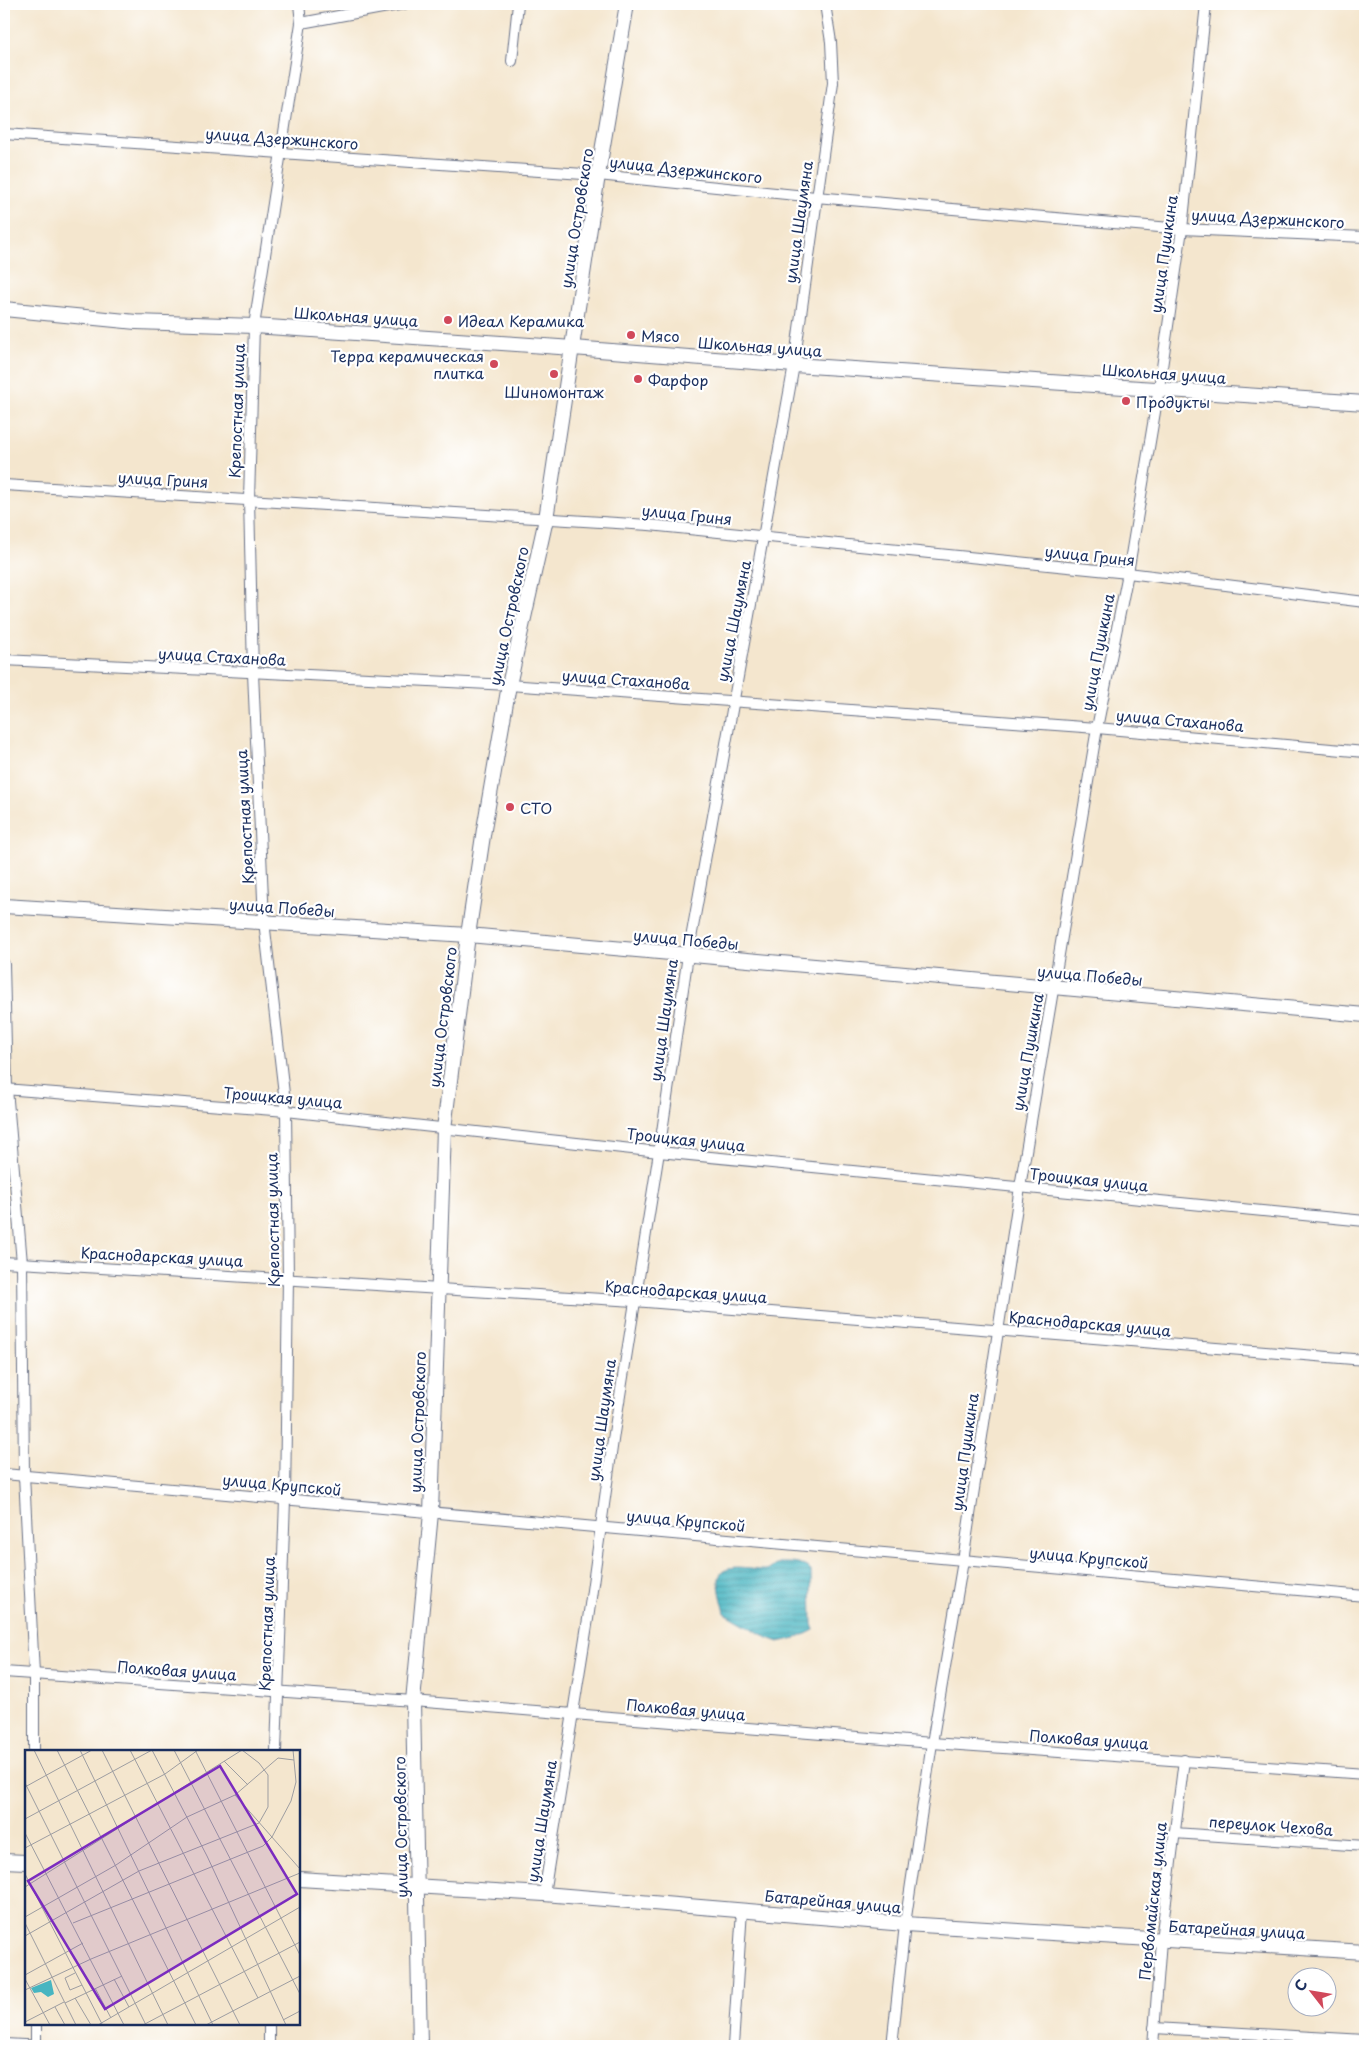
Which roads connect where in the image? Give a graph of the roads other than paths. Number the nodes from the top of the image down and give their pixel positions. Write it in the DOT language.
graph roads {
  1 [pos="299,4"];
  2 [pos="404,4"];
  3 [pos="518,4"];
  4 [pos="627,4"];
  5 [pos="825,4"];
  6 [pos="1206,4"];
  7 [pos="301,23"];
  8 [pos="512,61"];
  9 [pos="4,134"];
  10 [pos="281,153"];
  11 [pos="598,175"];
  12 [pos="816,198"];
  13 [pos="1182,229"];
  14 [pos="1365,238"];
  15 [pos="4,309"];
  16 [pos="254,326"];
  17 [pos="573,348"];
  18 [pos="794,365"];
  19 [pos="1159,388"];
  20 [pos="1365,403"];
  21 [pos="4,485"];
  22 [pos="249,499"];
  23 [pos="546,520"];
  24 [pos="764,537"];
  25 [pos="1128,573"];
  26 [pos="1365,602"];
  27 [pos="4,660"];
  28 [pos="253,673"];
  29 [pos="509,685"];
  30 [pos="732,701"];
  31 [pos="1096,728"];
  32 [pos="1365,752"];
  33 [pos="4,906"];
  34 [pos="264,921"];
  35 [pos="468,936"];
  36 [pos="688,955"];
  37 [pos="4,964"];
  38 [pos="1053,988"];
  39 [pos="1365,1015"];
  40 [pos="5,1089"];
  41 [pos="286,1111"];
  42 [pos="444,1129"];
  43 [pos="659,1152"];
  44 [pos="1020,1187"];
  45 [pos="1365,1221"];
  46 [pos="4,1262"];
  47 [pos="22,1263"];
  48 [pos="288,1278"];
  49 [pos="438,1290"];
  50 [pos="634,1301"];
  51 [pos="997,1331"];
  52 [pos="1365,1360"];
  53 [pos="4,1474"];
  54 [pos="24,1476"];
  55 [pos="285,1500"];
  56 [pos="431,1513"];
  57 [pos="600,1528"];
  58 [pos="963,1561"];
  59 [pos="1365,1596"];
  60 [pos="4,1672"];
  61 [pos="34,1674"];
  62 [pos="279,1692"];
  63 [pos="413,1701"];
  64 [pos="573,1715"];
  65 [pos="932,1743"];
  66 [pos="34,1750"];
  67 [pos="276,1750"];
  68 [pos="1184,1760"];
  69 [pos="1365,1774"];
  70 [pos="1174,1833"];
  71 [pos="1365,1846"];
  72 [pos="4,1861"];
  73 [pos="25,1862"];
  74 [pos="300,1879"];
  75 [pos="417,1886"];
  76 [pos="544,1894"];
  77 [pos="742,1910"];
  78 [pos="905,1924"];
  79 [pos="1161,1940"];
  80 [pos="1365,1952"];
  81 [pos="36,2025"];
  82 [pos="269,2025"];
  83 [pos="1154,2028"];
  84 [pos="1365,2040"];
  85 [pos="4,2044"];
  86 [pos="38,2046"];
  87 [pos="270,2046"];
  88 [pos="420,2046"];
  89 [pos="733,2046"];
  90 [pos="892,2046"];
  91 [pos="1153,2046"];
  1 -- 7 [label="street, Крепостная улица"];
  2 -- 7 [label="street"];
  3 -- 8 [label="street"];
  4 -- 11 [label="street, улица Островского"];
  5 -- 12 [label="street, улица Шаумяна"];
  6 -- 13 [label="street, улица Пушкина"];
  7 -- 10 [label="street, Крепостная улица"];
  9 -- 10 [label="street, улица Дзержинского"];
  10 -- 11 [label="street, улица Дзержинского"];
  10 -- 16 [label="street, Крепостная улица"];
  11 -- 12 [label="street, улица Дзержинского"];
  11 -- 17 [label="street, улица Островского"];
  12 -- 13 [label="street, улица Дзержинского"];
  12 -- 18 [label="street, улица Шаумяна"];
  13 -- 14 [label="street, улица Дзержинского"];
  13 -- 19 [label="street, улица Пушкина"];
  15 -- 16 [label="street, Школьная улица"];
  16 -- 17 [label="street, Школьная улица"];
  16 -- 22 [label="street, Крепостная улица"];
  17 -- 18 [label="street, Школьная улица"];
  17 -- 23 [label="street, улица Островского"];
  18 -- 19 [label="street, Школьная улица"];
  18 -- 24 [label="street, улица Шаумяна"];
  19 -- 20 [label="street, Школьная улица"];
  19 -- 25 [label="street, улица Пушкина"];
  21 -- 22 [label="street, улица Гриня"];
  22 -- 23 [label="street, улица Гриня"];
  22 -- 28 [label="street, Крепостная улица"];
  23 -- 24 [label="street, улица Гриня"];
  23 -- 29 [label="street, улица Островского"];
  24 -- 25 [label="street, улица Гриня"];
  24 -- 30 [label="street, улица Шаумяна"];
  25 -- 26 [label="street, улица Гриня"];
  25 -- 31 [label="street, улица Пушкина"];
  27 -- 28 [label="street, улица Стаханова"];
  28 -- 29 [label="street, улица Стаханова"];
  28 -- 34 [label="street, Крепостная улица"];
  29 -- 30 [label="street, улица Стаханова"];
  29 -- 35 [label="street, улица Островского"];
  30 -- 31 [label="street, улица Стаханова"];
  30 -- 36 [label="street, улица Шаумяна"];
  31 -- 32 [label="street, улица Стаханова"];
  31 -- 38 [label="street, улица Пушкина"];
  33 -- 34 [label="street, улица Победы"];
  34 -- 35 [label="street, улица Победы"];
  34 -- 41 [label="street, Крепостная улица"];
  35 -- 36 [label="street, улица Победы"];
  35 -- 42 [label="street, улица Островского"];
  36 -- 38 [label="street, улица Победы"];
  36 -- 43 [label="street, улица Шаумяна"];
  37 -- 40 [label="street"];
  38 -- 39 [label="street, улица Победы"];
  38 -- 44 [label="street, улица Пушкина"];
  40 -- 41 [label="street, Троицкая улица"];
  40 -- 47 [label="street"];
  41 -- 42 [label="street, Троицкая улица"];
  41 -- 48 [label="street, Крепостная улица"];
  42 -- 43 [label="street, Троицкая улица"];
  42 -- 49 [label="street, улица Островского"];
  43 -- 44 [label="street, Троицкая улица"];
  43 -- 50 [label="street, улица Шаумяна"];
  44 -- 45 [label="street, Троицкая улица"];
  44 -- 51 [label="street, улица Пушкина"];
  46 -- 47 [label="street, Краснодарская улица"];
  47 -- 48 [label="street, Краснодарская улица"];
  47 -- 54 [label="street"];
  48 -- 49 [label="street, Краснодарская улица"];
  48 -- 55 [label="street, Крепостная улица"];
  49 -- 50 [label="street, Краснодарская улица"];
  49 -- 56 [label="street, улица Островского"];
  50 -- 51 [label="street, Краснодарская улица"];
  50 -- 57 [label="street, улица Шаумяна"];
  51 -- 52 [label="street, Краснодарская улица"];
  51 -- 58 [label="street, улица Пушкина"];
  53 -- 54 [label="street, улица Крупской"];
  54 -- 55 [label="street, улица Крупской"];
  54 -- 61 [label="street"];
  55 -- 56 [label="street, улица Крупской"];
  55 -- 62 [label="street, Крепостная улица"];
  56 -- 57 [label="street, улица Крупской"];
  56 -- 63 [label="street, улица Островского"];
  57 -- 58 [label="street, улица Крупской"];
  57 -- 64 [label="street, улица Шаумяна"];
  58 -- 59 [label="street, улица Крупской"];
  58 -- 65 [label="street, улица Пушкина"];
  60 -- 61 [label="street, Полковая улица"];
  61 -- 62 [label="street, Полковая улица"];
  61 -- 66 [label="street"];
  62 -- 63 [label="street, Полковая улица"];
  62 -- 67 [label="street, Крепостная улица"];
  63 -- 64 [label="street, Полковая улица"];
  63 -- 75 [label="street, улица Островского"];
  64 -- 65 [label="street, Полковая улица"];
  64 -- 76 [label="street, улица Шаумяна"];
  65 -- 68 [label="street, Полковая улица"];
  65 -- 78 [label="street, улица Пушкина"];
  68 -- 69 [label="street, Полковая улица"];
  68 -- 70 [label="street, Первомайская улица"];
  70 -- 71 [label="street, переулок Чехова"];
  70 -- 79 [label="street, Первомайская улица"];
  72 -- 73 [label="street"];
  74 -- 75 [label="street, Батарейная улица"];
  75 -- 76 [label="street, Батарейная улица"];
  75 -- 88 [label="street, улица Островского"];
  76 -- 77 [label="street, Батарейная улица"];
  77 -- 78 [label="street, Батарейная улица"];
  77 -- 89 [label="street"];
  78 -- 79 [label="street, Батарейная улица"];
  78 -- 90 [label="street, улица Пушкина"];
  79 -- 80 [label="street, Батарейная улица"];
  79 -- 83 [label="street, Первомайская улица"];
  81 -- 86 [label="street"];
  82 -- 87 [label="street"];
  83 -- 84 [label="street"];
  83 -- 91 [label="street, Первомайская улица"];
  85 -- 86 [label="street"];
}
